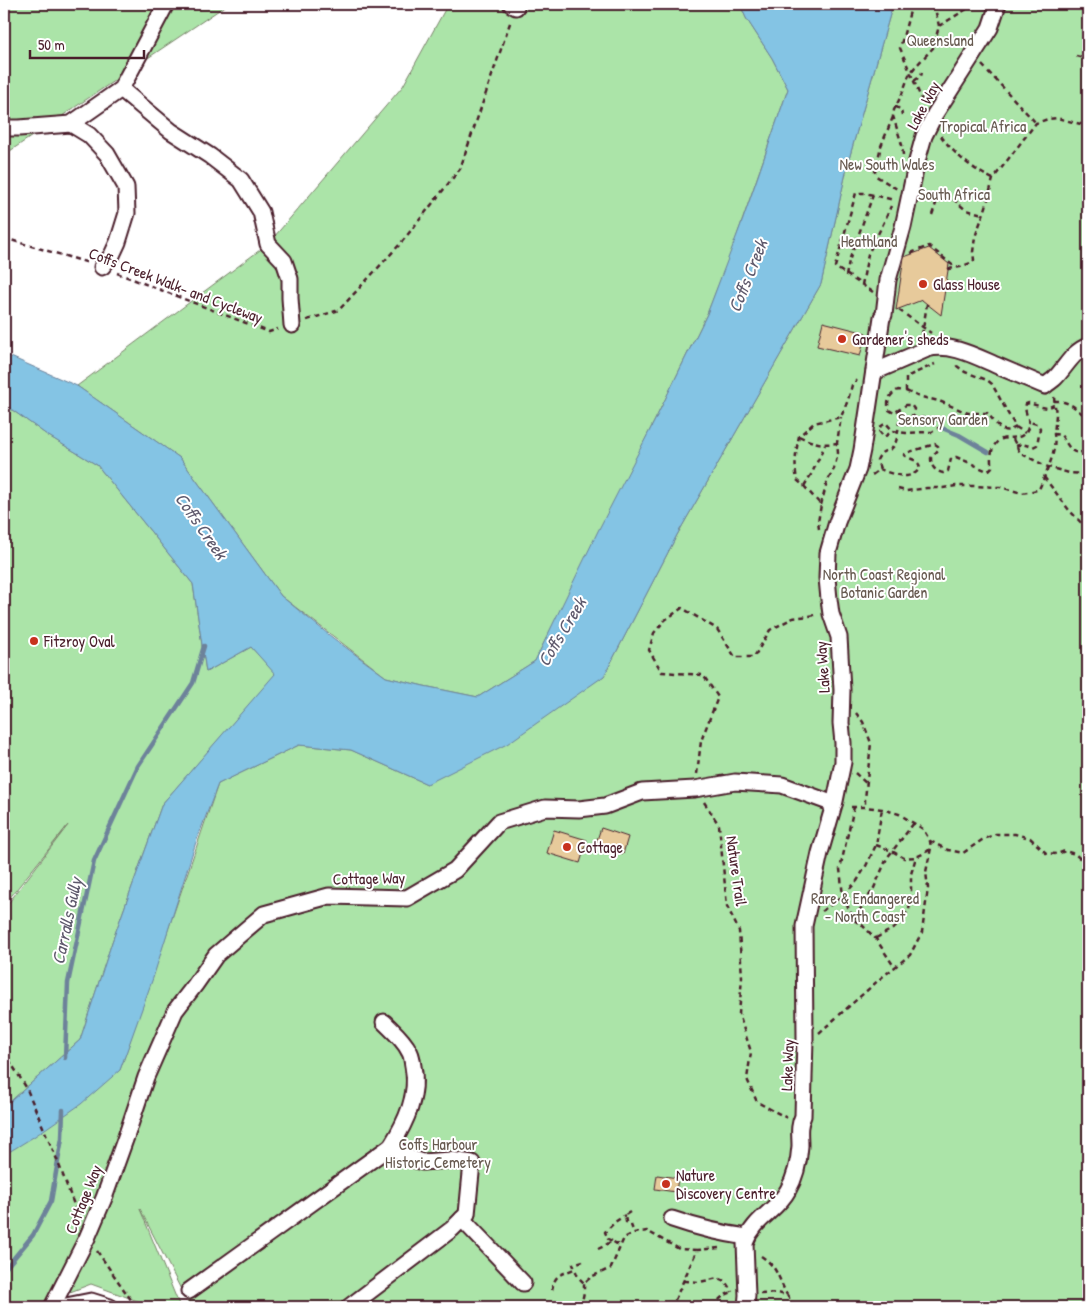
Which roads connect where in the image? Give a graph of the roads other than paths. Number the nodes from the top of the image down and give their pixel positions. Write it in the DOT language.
graph roads {
  1 [pos="166,4"];
  2 [pos="998,4"];
  3 [pos="121,89"];
  4 [pos="71,124"];
  5 [pos="4,128"];
  6 [pos="102,266"];
  7 [pos="292,325"];
  8 [pos="1088,346"];
  9 [pos="874,372"];
  10 [pos="834,804"];
  11 [pos="384,1022"];
  12 [pos="391,1146"];
  13 [pos="462,1219"];
  14 [pos="672,1219"];
  15 [pos="747,1237"];
  16 [pos="523,1283"];
  17 [pos="189,1292"];
  18 [pos="746,1301"];
  19 [pos="52,1307"];
  20 [pos="61,1307"];
  21 [pos="110,1307"];
  22 [pos="349,1307"];
  1 -- 3 [label="street"];
  2 -- 9 [label="street, Lake Way"];
  3 -- 4 [label="street"];
  3 -- 7 [label="street"];
  4 -- 5 [label="street"];
  4 -- 6 [label="street"];
  8 -- 9 [label="street"];
  9 -- 10 [label="street, Lake Way"];
  10 -- 15 [label="street, Lake Way"];
  10 -- 19 [label="street, Cottage Way"];
  11 -- 12 [label="street"];
  12 -- 13 [label="street"];
  12 -- 17 [label="street"];
  13 -- 16 [label="street"];
  13 -- 22 [label="street"];
  14 -- 15 [label="street"];
  15 -- 18 [label="street, Lake Way"];
  20 -- 21 [label="street"];
}
